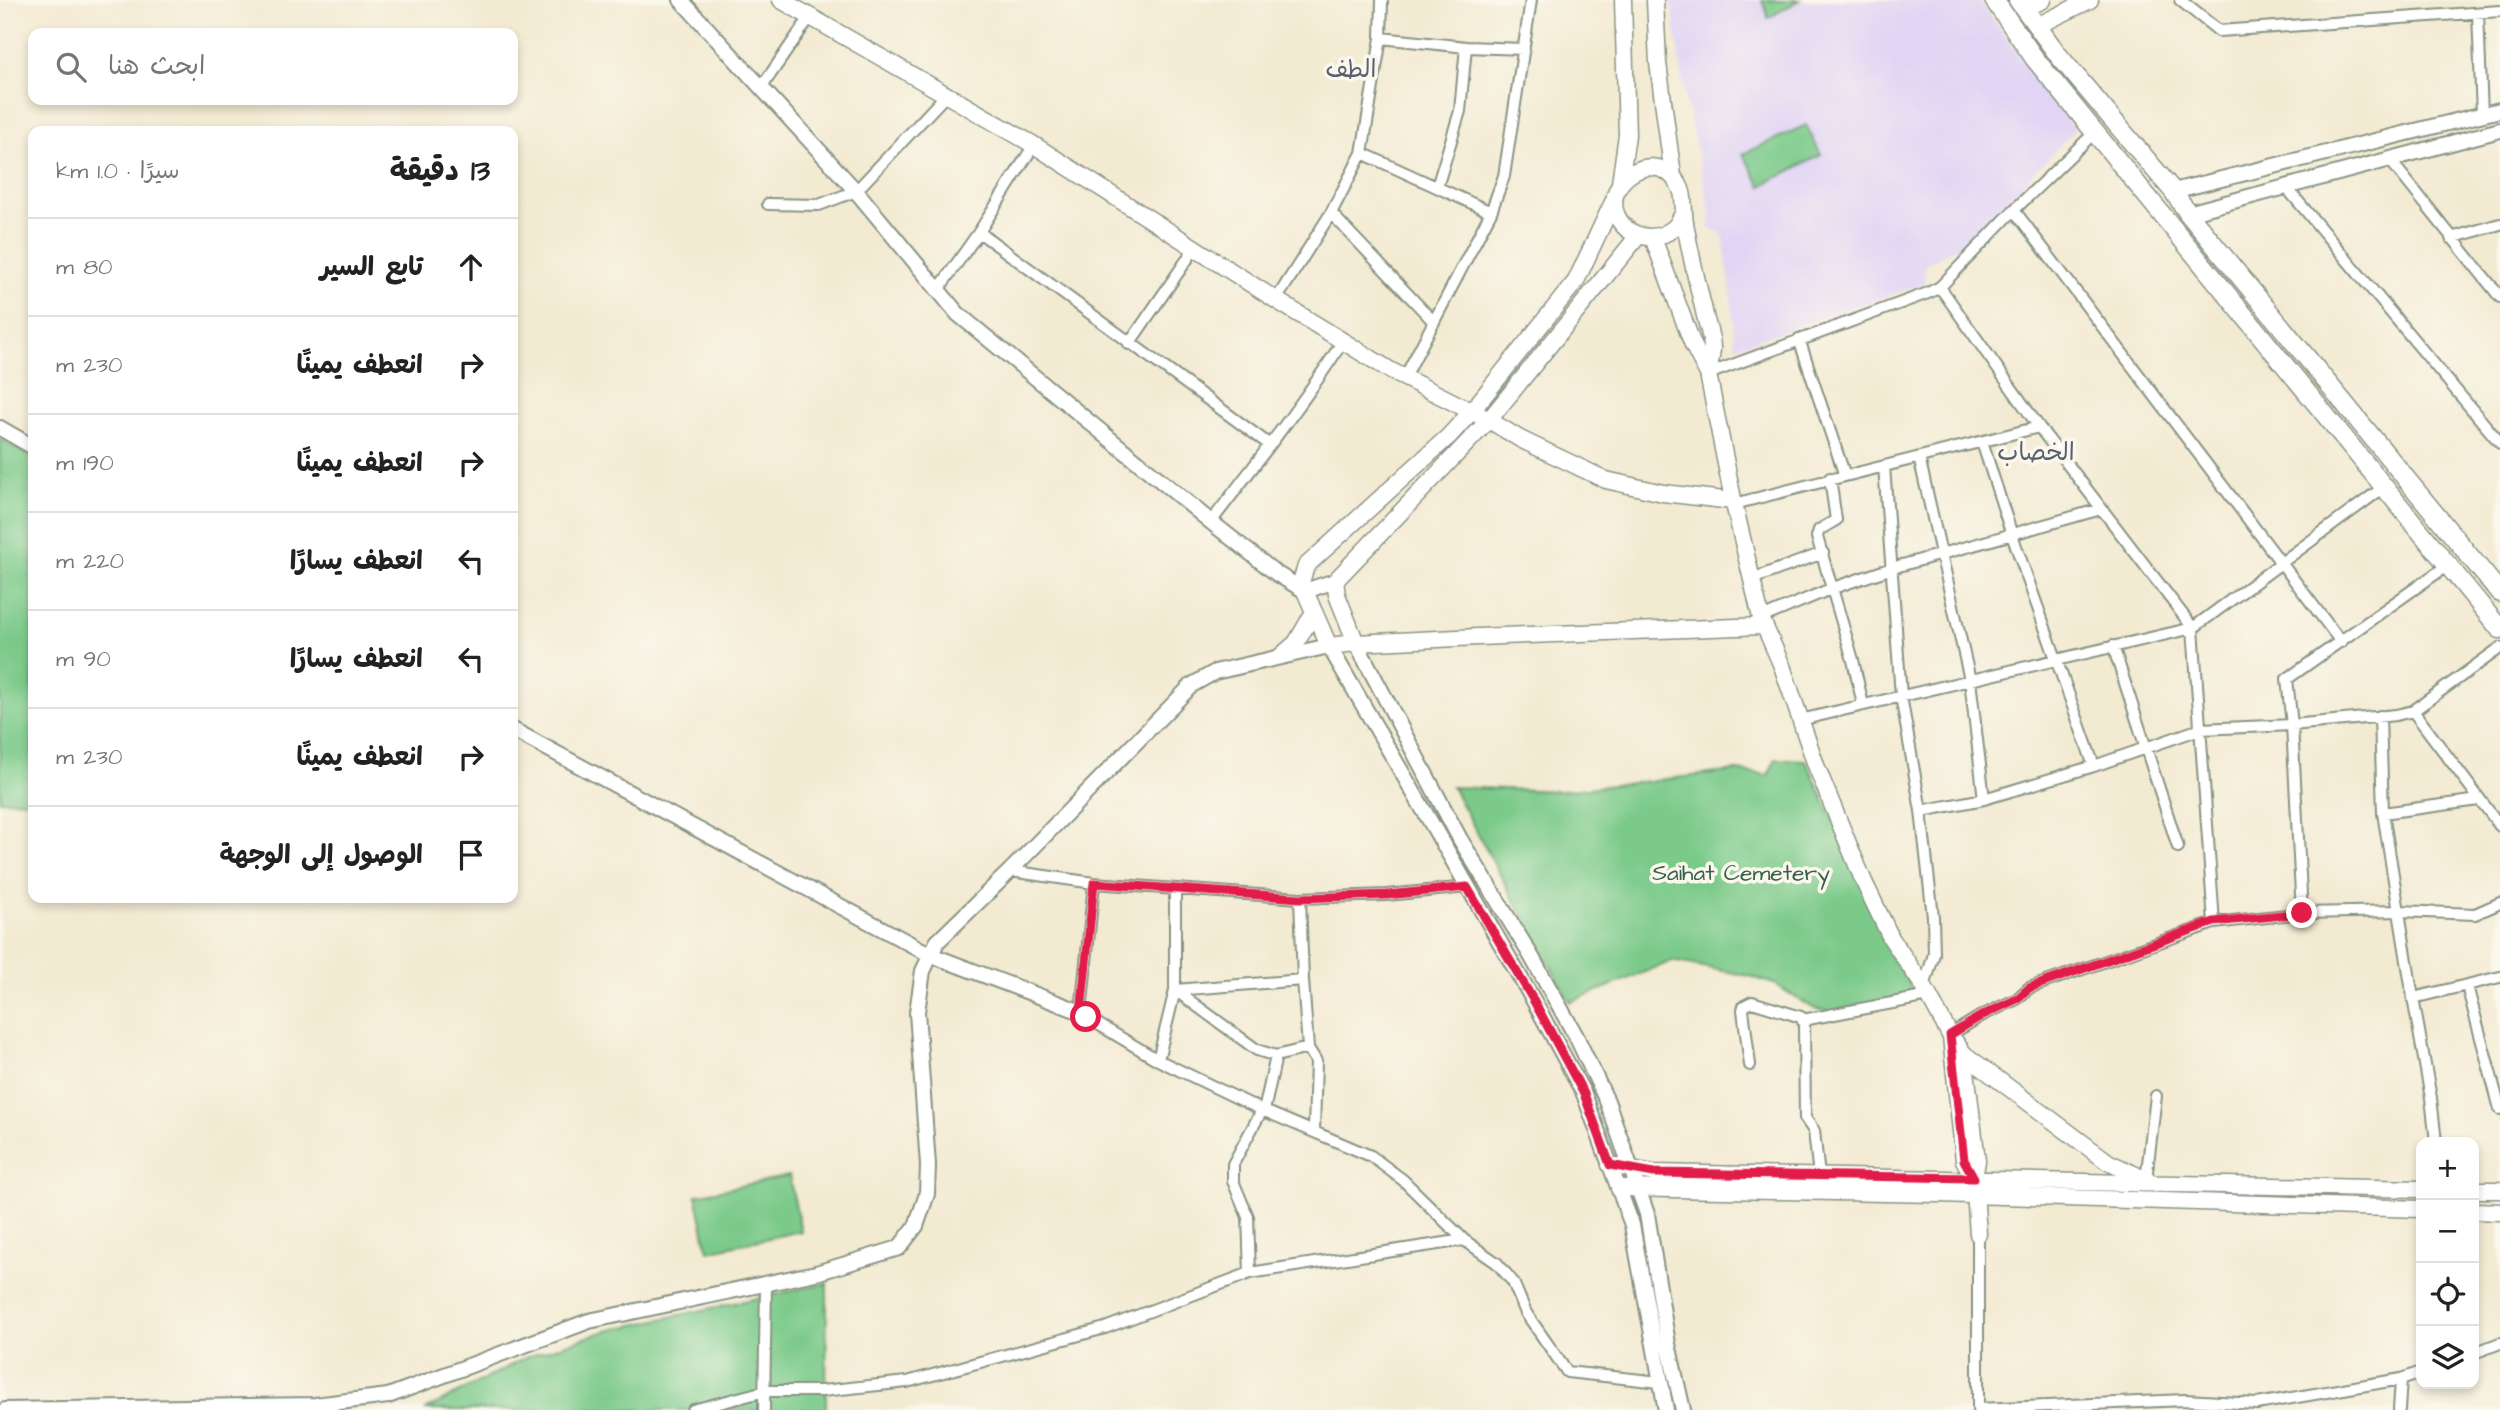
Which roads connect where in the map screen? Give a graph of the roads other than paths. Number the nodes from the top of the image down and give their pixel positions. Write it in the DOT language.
graph roads {
  1 [pos="681,0"];
  2 [pos="781,0"];
  3 [pos="1382,0"];
  4 [pos="1531,0"];
  5 [pos="1623,0"];
  6 [pos="1655,0"];
  7 [pos="1993,0"];
  8 [pos="2043,0"];
  9 [pos="2090,0"];
  10 [pos="2180,0"];
  11 [pos="2021,4"];
  12 [pos="2500,11"];
  13 [pos="2478,13"];
  14 [pos="810,16"];
  15 [pos="2037,26"];
  16 [pos="1381,38"];
  17 [pos="1466,47"];
  18 [pos="1524,49"];
  19 [pos="761,88"];
  20 [pos="946,95"];
  21 [pos="2500,110"];
  22 [pos="2482,115"];
  23 [pos="2500,130"];
  24 [pos="2095,132"];
  25 [pos="1034,145"];
  26 [pos="1362,153"];
  27 [pos="2390,160"];
  28 [pos="1673,176"];
  29 [pos="1620,183"];
  30 [pos="1437,187"];
  31 [pos="2286,187"];
  32 [pos="856,191"];
  33 [pos="2173,191"];
  34 [pos="1614,200"];
  35 [pos="768,204"];
  36 [pos="2014,209"];
  37 [pos="1491,212"];
  38 [pos="1331,213"];
  39 [pos="2188,213"];
  40 [pos="1683,214"];
  41 [pos="2500,225"];
  42 [pos="979,232"];
  43 [pos="1645,237"];
  44 [pos="2451,238"];
  45 [pos="1195,248"];
  46 [pos="1940,287"];
  47 [pos="938,290"];
  48 [pos="2500,297"];
  49 [pos="1276,300"];
  50 [pos="1434,321"];
  51 [pos="1799,339"];
  52 [pos="1343,341"];
  53 [pos="1129,344"];
  54 [pos="1708,374"];
  55 [pos="1405,377"];
  56 [pos="1471,412"];
  57 [pos="1489,420"];
  58 [pos="2039,427"];
  59 [pos="0,428"];
  60 [pos="1982,442"];
  61 [pos="2500,443"];
  62 [pos="28,444"];
  63 [pos="1270,445"];
  64 [pos="1919,457"];
  65 [pos="1884,466"];
  66 [pos="1844,476"];
  67 [pos="1830,478"];
  68 [pos="2384,487"];
  69 [pos="1734,503"];
  70 [pos="2101,509"];
  71 [pos="1211,522"];
  72 [pos="2011,532"];
  73 [pos="1823,553"];
  74 [pos="1940,553"];
  75 [pos="2281,564"];
  76 [pos="2448,565"];
  77 [pos="1892,568"];
  78 [pos="1752,579"];
  79 [pos="1335,581"];
  80 [pos="1833,588"];
  81 [pos="1305,591"];
  82 [pos="2500,593"];
  83 [pos="1314,612"];
  84 [pos="1762,622"];
  85 [pos="2193,628"];
  86 [pos="2500,629"];
  87 [pos="2341,642"];
  88 [pos="1356,643"];
  89 [pos="1329,646"];
  90 [pos="2113,646"];
  91 [pos="2500,648"];
  92 [pos="1281,656"];
  93 [pos="2057,661"];
  94 [pos="1970,680"];
  95 [pos="1901,696"];
  96 [pos="1863,705"];
  97 [pos="2413,710"];
  98 [pos="2380,716"];
  99 [pos="1800,720"];
  100 [pos="2292,725"];
  101 [pos="2200,729"];
  102 [pos="518,733"];
  103 [pos="2146,748"];
  104 [pos="2094,766"];
  105 [pos="1984,799"];
  106 [pos="2479,800"];
  107 [pos="1921,811"];
  108 [pos="2383,813"];
  109 [pos="2500,826"];
  110 [pos="2178,847"];
  111 [pos="1010,871"];
  112 [pos="1094,883"];
  113 [pos="1467,887"];
  114 [pos="1175,889"];
  115 [pos="1300,898"];
  116 [pos="2500,903"];
  117 [pos="2400,911"];
  118 [pos="2302,913"];
  119 [pos="2214,922"];
  120 [pos="931,955"];
  121 [pos="2500,977"];
  122 [pos="1303,980"];
  123 [pos="2467,986"];
  124 [pos="1175,990"];
  125 [pos="1927,991"];
  126 [pos="2413,998"];
  127 [pos="1081,1012"];
  128 [pos="1803,1020"];
  129 [pos="1950,1035"];
  130 [pos="1308,1048"];
  131 [pos="1964,1054"];
  132 [pos="1276,1056"];
  133 [pos="1158,1060"];
  134 [pos="1750,1065"];
  135 [pos="2156,1096"];
  136 [pos="2500,1109"];
  137 [pos="1263,1110"];
  138 [pos="1314,1131"];
  139 [pos="2435,1137"];
  140 [pos="1610,1165"];
  141 [pos="1630,1168"];
  142 [pos="1819,1176"];
  143 [pos="1974,1178"];
  144 [pos="2151,1182"];
  145 [pos="1619,1188"];
  146 [pos="1637,1189"];
  147 [pos="2416,1189"];
  148 [pos="2479,1191"];
  149 [pos="2499,1194"];
  150 [pos="1975,1196"];
  151 [pos="2416,1209"];
  152 [pos="2479,1211"];
  153 [pos="2500,1212"];
  154 [pos="1978,1234"];
  155 [pos="1464,1240"];
  156 [pos="1250,1273"];
  157 [pos="765,1285"];
  158 [pos="2500,1343"];
  159 [pos="2479,1351"];
  160 [pos="2416,1374"];
  161 [pos="2401,1379"];
  162 [pos="1660,1382"];
  163 [pos="765,1391"];
  164 [pos="173,1408"];
  165 [pos="276,1408"];
  166 [pos="1978,1409"];
  167 [pos="5,1410"];
  168 [pos="693,1410"];
  169 [pos="764,1410"];
  170 [pos="1666,1410"];
  171 [pos="1683,1410"];
  172 [pos="2399,1410"];
  1 -- 19 [label="street"];
  2 -- 14 [label="main road"];
  3 -- 16 [label="street"];
  4 -- 18 [label="street"];
  5 -- 29 [label="main road"];
  6 -- 28 [label="main road"];
  7 -- 24 [label="main road"];
  8 -- 11 [label="main road"];
  9 -- 15 [label="main road"];
  10 -- 13 [label="street"];
  11 -- 15 [label="main road"];
  12 -- 13 [label="street"];
  13 -- 22 [label="street"];
  14 -- 19 [label="street"];
  14 -- 20 [label="main road"];
  15 -- 33 [label="main road"];
  16 -- 17 [label="street"];
  16 -- 26 [label="street"];
  17 -- 18 [label="street"];
  17 -- 30 [label="street"];
  18 -- 37 [label="street"];
  19 -- 32 [label="street"];
  20 -- 25 [label="main road"];
  20 -- 32 [label="street"];
  21 -- 22 [label="street"];
  22 -- 33 [label="street"];
  23 -- 27 [label="street"];
  24 -- 36 [label="street"];
  24 -- 68 [label="main road"];
  25 -- 42 [label="street"];
  25 -- 45 [label="main road"];
  26 -- 30 [label="street"];
  26 -- 38 [label="street"];
  27 -- 31 [label="street"];
  27 -- 44 [label="street"];
  28 -- 29 [label="main road"];
  28 -- 40 [label="main road"];
  29 -- 34 [label="main road"];
  30 -- 37 [label="street"];
  31 -- 39 [label="street"];
  31 -- 61 [label="street"];
  32 -- 35 [label="street"];
  32 -- 47 [label="street"];
  33 -- 39 [label="main road"];
  34 -- 43 [label="main road"];
  34 -- 56 [label="main road"];
  36 -- 46 [label="street"];
  36 -- 75 [label="street"];
  37 -- 50 [label="street"];
  38 -- 49 [label="street"];
  38 -- 50 [label="street"];
  39 -- 82 [label="main road"];
  40 -- 43 [label="main road"];
  40 -- 54 [label="main road"];
  41 -- 44 [label="street"];
  42 -- 47 [label="street"];
  42 -- 53 [label="street"];
  43 -- 54 [label="main road"];
  43 -- 57 [label="main road"];
  44 -- 48 [label="street"];
  45 -- 49 [label="main road"];
  45 -- 53 [label="street"];
  46 -- 51 [label="street"];
  46 -- 58 [label="street"];
  47 -- 71 [label="street"];
  49 -- 52 [label="main road"];
  50 -- 55 [label="street"];
  51 -- 54 [label="street"];
  51 -- 66 [label="street"];
  52 -- 55 [label="main road"];
  52 -- 63 [label="street"];
  53 -- 63 [label="street"];
  54 -- 69 [label="main road"];
  55 -- 56 [label="main road"];
  56 -- 57 [label="main road"];
  56 -- 81 [label="main road"];
  57 -- 69 [label="main road"];
  57 -- 79 [label="main road"];
  58 -- 60 [label="street"];
  58 -- 70 [label="street"];
  59 -- 62 [label="street"];
  60 -- 64 [label="street"];
  60 -- 72 [label="street"];
  63 -- 71 [label="street"];
  64 -- 65 [label="street"];
  64 -- 74 [label="street"];
  65 -- 66 [label="street"];
  65 -- 77 [label="street"];
  66 -- 67 [label="street"];
  67 -- 69 [label="street"];
  67 -- 73 [label="street"];
  68 -- 75 [label="street"];
  68 -- 76 [label="main road"];
  69 -- 78 [label="main road"];
  70 -- 72 [label="street"];
  70 -- 85 [label="street"];
  71 -- 81 [label="street"];
  72 -- 74 [label="street"];
  72 -- 93 [label="street"];
  73 -- 78 [label="street"];
  73 -- 80 [label="street"];
  74 -- 77 [label="street"];
  74 -- 94 [label="street"];
  75 -- 85 [label="street"];
  75 -- 87 [label="street"];
  76 -- 86 [label="main road"];
  76 -- 87 [label="street"];
  77 -- 80 [label="street"];
  77 -- 95 [label="street"];
  78 -- 84 [label="main road"];
  79 -- 81 [label="street"];
  79 -- 88 [label="main road"];
  80 -- 84 [label="street"];
  80 -- 96 [label="street"];
  81 -- 83 [label="main road"];
  83 -- 89 [label="main road"];
  83 -- 92 [label="main road"];
  84 -- 88 [label="main road"];
  84 -- 99 [label="main road"];
  85 -- 90 [label="street"];
  85 -- 101 [label="street"];
  87 -- 100 [label="street"];
  88 -- 89 [label="main road"];
  88 -- 141 [label="street"];
  89 -- 92 [label="street"];
  89 -- 113 [label="street"];
  90 -- 93 [label="street"];
  90 -- 103 [label="street"];
  91 -- 97 [label="street"];
  92 -- 111 [label="street"];
  93 -- 94 [label="street"];
  93 -- 104 [label="street"];
  94 -- 95 [label="street"];
  94 -- 105 [label="street"];
  95 -- 96 [label="street"];
  95 -- 107 [label="street"];
  96 -- 99 [label="street"];
  97 -- 98 [label="street"];
  97 -- 106 [label="street"];
  98 -- 100 [label="street"];
  98 -- 108 [label="street"];
  99 -- 125 [label="main road"];
  100 -- 101 [label="street"];
  100 -- 118 [label="street"];
  101 -- 103 [label="street"];
  101 -- 119 [label="street"];
  102 -- 120 [label="street"];
  103 -- 104 [label="street"];
  103 -- 110 [label="street"];
  104 -- 105 [label="street"];
  105 -- 107 [label="street"];
  106 -- 108 [label="street"];
  106 -- 109 [label="street"];
  107 -- 125 [label="street"];
  108 -- 117 [label="street"];
  111 -- 112 [label="street"];
  111 -- 120 [label="street"];
  112 -- 114 [label="street"];
  112 -- 127 [label="street"];
  113 -- 115 [label="street"];
  113 -- 140 [label="street"];
  114 -- 115 [label="street"];
  114 -- 124 [label="street"];
  115 -- 122 [label="street"];
  116 -- 117 [label="street"];
  117 -- 118 [label="street"];
  117 -- 126 [label="street"];
  118 -- 119 [label="street"];
  119 -- 129 [label="street"];
  120 -- 127 [label="street"];
  120 -- 157 [label="street"];
  121 -- 123 [label="street"];
  122 -- 124 [label="street"];
  122 -- 130 [label="street"];
  123 -- 126 [label="street"];
  123 -- 136 [label="street"];
  124 -- 132 [label="street"];
  124 -- 133 [label="street"];
  125 -- 128 [label="street"];
  125 -- 129 [label="main road"];
  126 -- 139 [label="street"];
  127 -- 133 [label="street"];
  128 -- 134 [label="street"];
  128 -- 142 [label="street"];
  129 -- 131 [label="main road"];
  129 -- 143 [label="main road"];
  130 -- 132 [label="street"];
  130 -- 138 [label="street"];
  131 -- 143 [label="main road"];
  131 -- 144 [label="main road"];
  132 -- 137 [label="street"];
  133 -- 137 [label="street"];
  135 -- 144 [label="street"];
  137 -- 138 [label="street"];
  137 -- 156 [label="street"];
  138 -- 155 [label="street"];
  140 -- 141 [label="main road"];
  140 -- 145 [label="street"];
  141 -- 142 [label="main road"];
  141 -- 146 [label="street"];
  142 -- 143 [label="main road"];
  143 -- 144 [label="main road"];
  143 -- 150 [label="main road"];
  144 -- 147 [label="main road"];
  145 -- 146 [label="main road"];
  145 -- 162 [label="street"];
  146 -- 150 [label="main road"];
  146 -- 171 [label="street"];
  148 -- 149 [label="main road"];
  150 -- 151 [label="main road"];
  150 -- 154 [label="main road"];
  152 -- 153 [label="main road"];
  154 -- 166 [label="street"];
  155 -- 156 [label="street"];
  155 -- 162 [label="street"];
  156 -- 163 [label="street"];
  157 -- 163 [label="street"];
  157 -- 165 [label="street"];
  158 -- 159 [label="street"];
  160 -- 161 [label="street"];
  161 -- 166 [label="street"];
  161 -- 172 [label="street"];
  162 -- 170 [label="street"];
  163 -- 168 [label="street"];
  163 -- 169 [label="street"];
  164 -- 165 [label="street"];
  164 -- 167 [label="street"];
}
